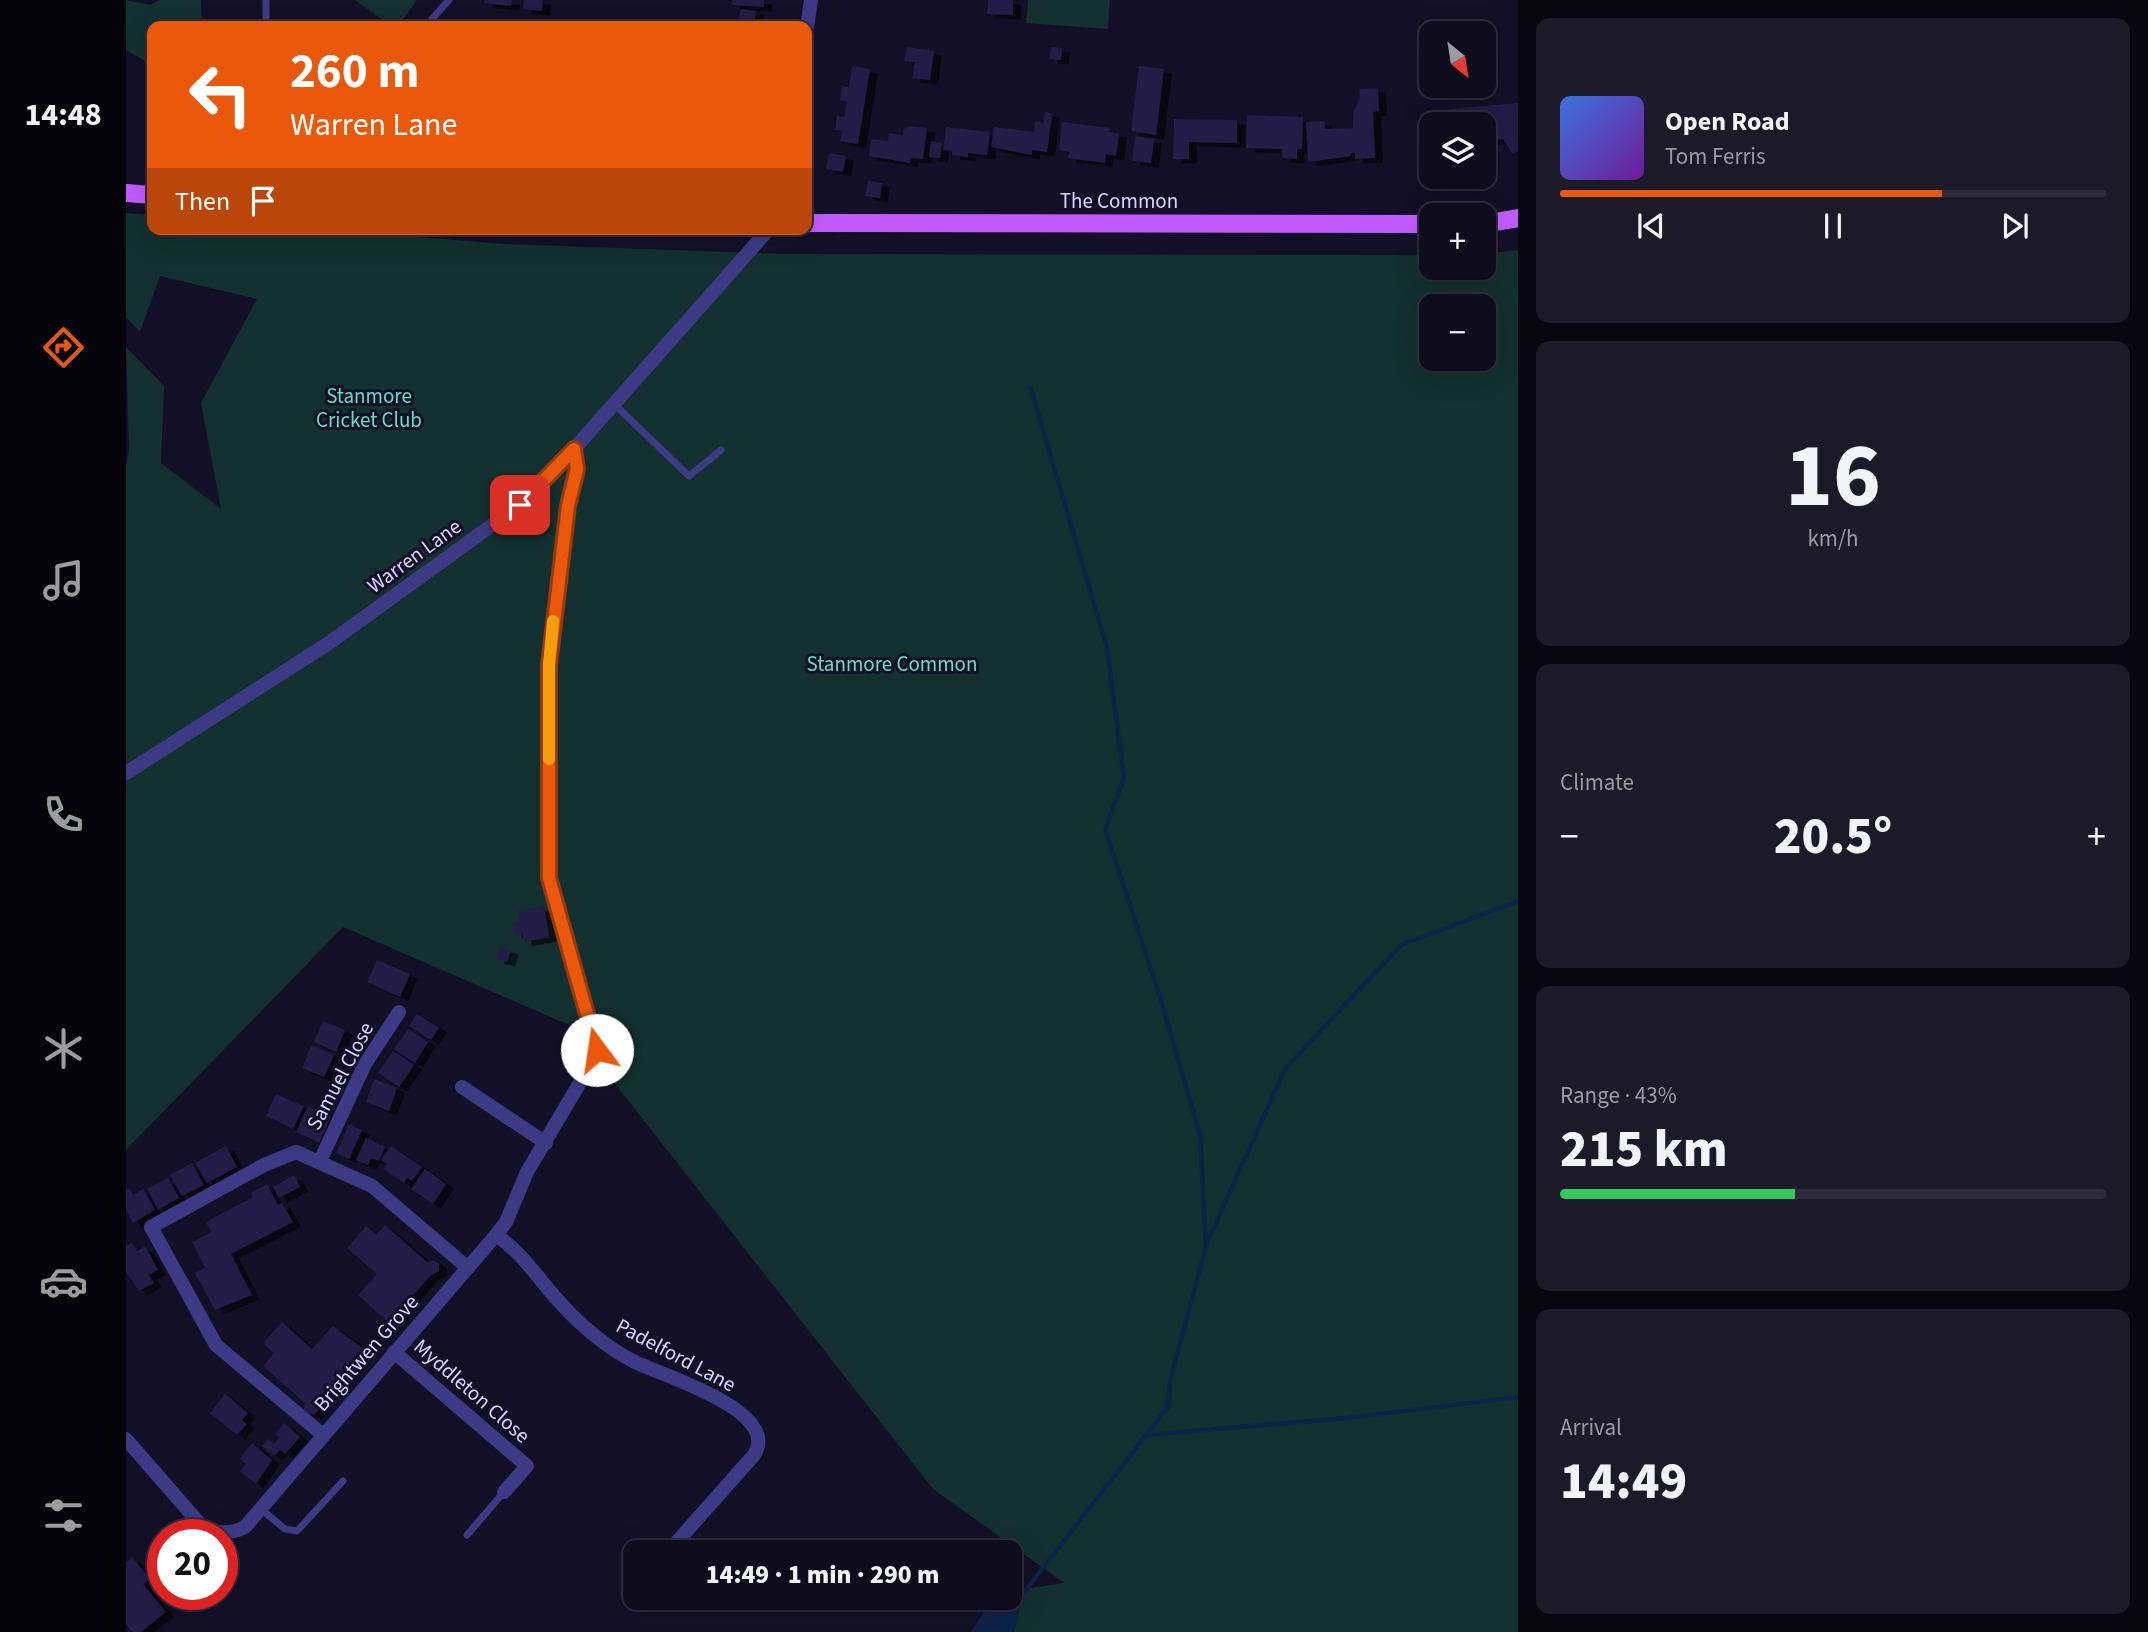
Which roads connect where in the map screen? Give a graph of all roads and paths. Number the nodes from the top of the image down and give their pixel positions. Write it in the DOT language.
graph roads {
  1 [pos="266,0"];
  2 [pos="449,0"];
  3 [pos="811,0"];
  4 [pos="266,21"];
  5 [pos="431,21"];
  6 [pos="808,21"];
  7 [pos="126,193"];
  8 [pos="147,195"];
  9 [pos="1518,218"];
  10 [pos="812,223"];
  11 [pos="1496,223"];
  12 [pos="1419,224"];
  13 [pos="764,235"];
  14 [pos="614,404"];
  15 [pos="574,449"];
  16 [pos="721,450"];
  17 [pos="126,773"];
  18 [pos="399,1012"];
  19 [pos="591,1064"];
  20 [pos="461,1087"];
  21 [pos="546,1143"];
  22 [pos="320,1161"];
  23 [pos="496,1235"];
  24 [pos="468,1268"];
  25 [pos="394,1352"];
  26 [pos="323,1435"];
  27 [pos="126,1439"];
  28 [pos="343,1481"];
  29 [pos="503,1492"];
  30 [pos="262,1510"];
  31 [pos="467,1535"];
  32 [pos="679,1540"];
  1 -- 4 [label="lane"];
  2 -- 5 [label="lane"];
  3 -- 6 [label="street"];
  7 -- 8 [label="main road"];
  9 -- 11 [label="main road"];
  10 -- 12 [label="main road, The Common"];
  13 -- 14 [label="street, Warren Lane"];
  14 -- 15 [label="street, Warren Lane"];
  14 -- 16 [label="lane"];
  15 -- 17 [label="street, Warren Lane"];
  15 -- 19 [label="lane"];
  18 -- 22 [label="street, Samuel Close"];
  19 -- 21 [label="street, Brightwen Grove"];
  20 -- 21 [label="street"];
  21 -- 23 [label="street, Brightwen Grove"];
  22 -- 24 [label="street"];
  22 -- 26 [label="street"];
  23 -- 24 [label="street, Brightwen Grove"];
  23 -- 32 [label="street, Padelford Lane"];
  24 -- 25 [label="street, Brightwen Grove"];
  25 -- 26 [label="street, Brightwen Grove"];
  25 -- 29 [label="street, Myddleton Close"];
  26 -- 30 [label="street, Brightwen Grove"];
  27 -- 30 [label="street, Brightwen Grove"];
  28 -- 30 [label="lane"];
  29 -- 31 [label="lane"];
}
